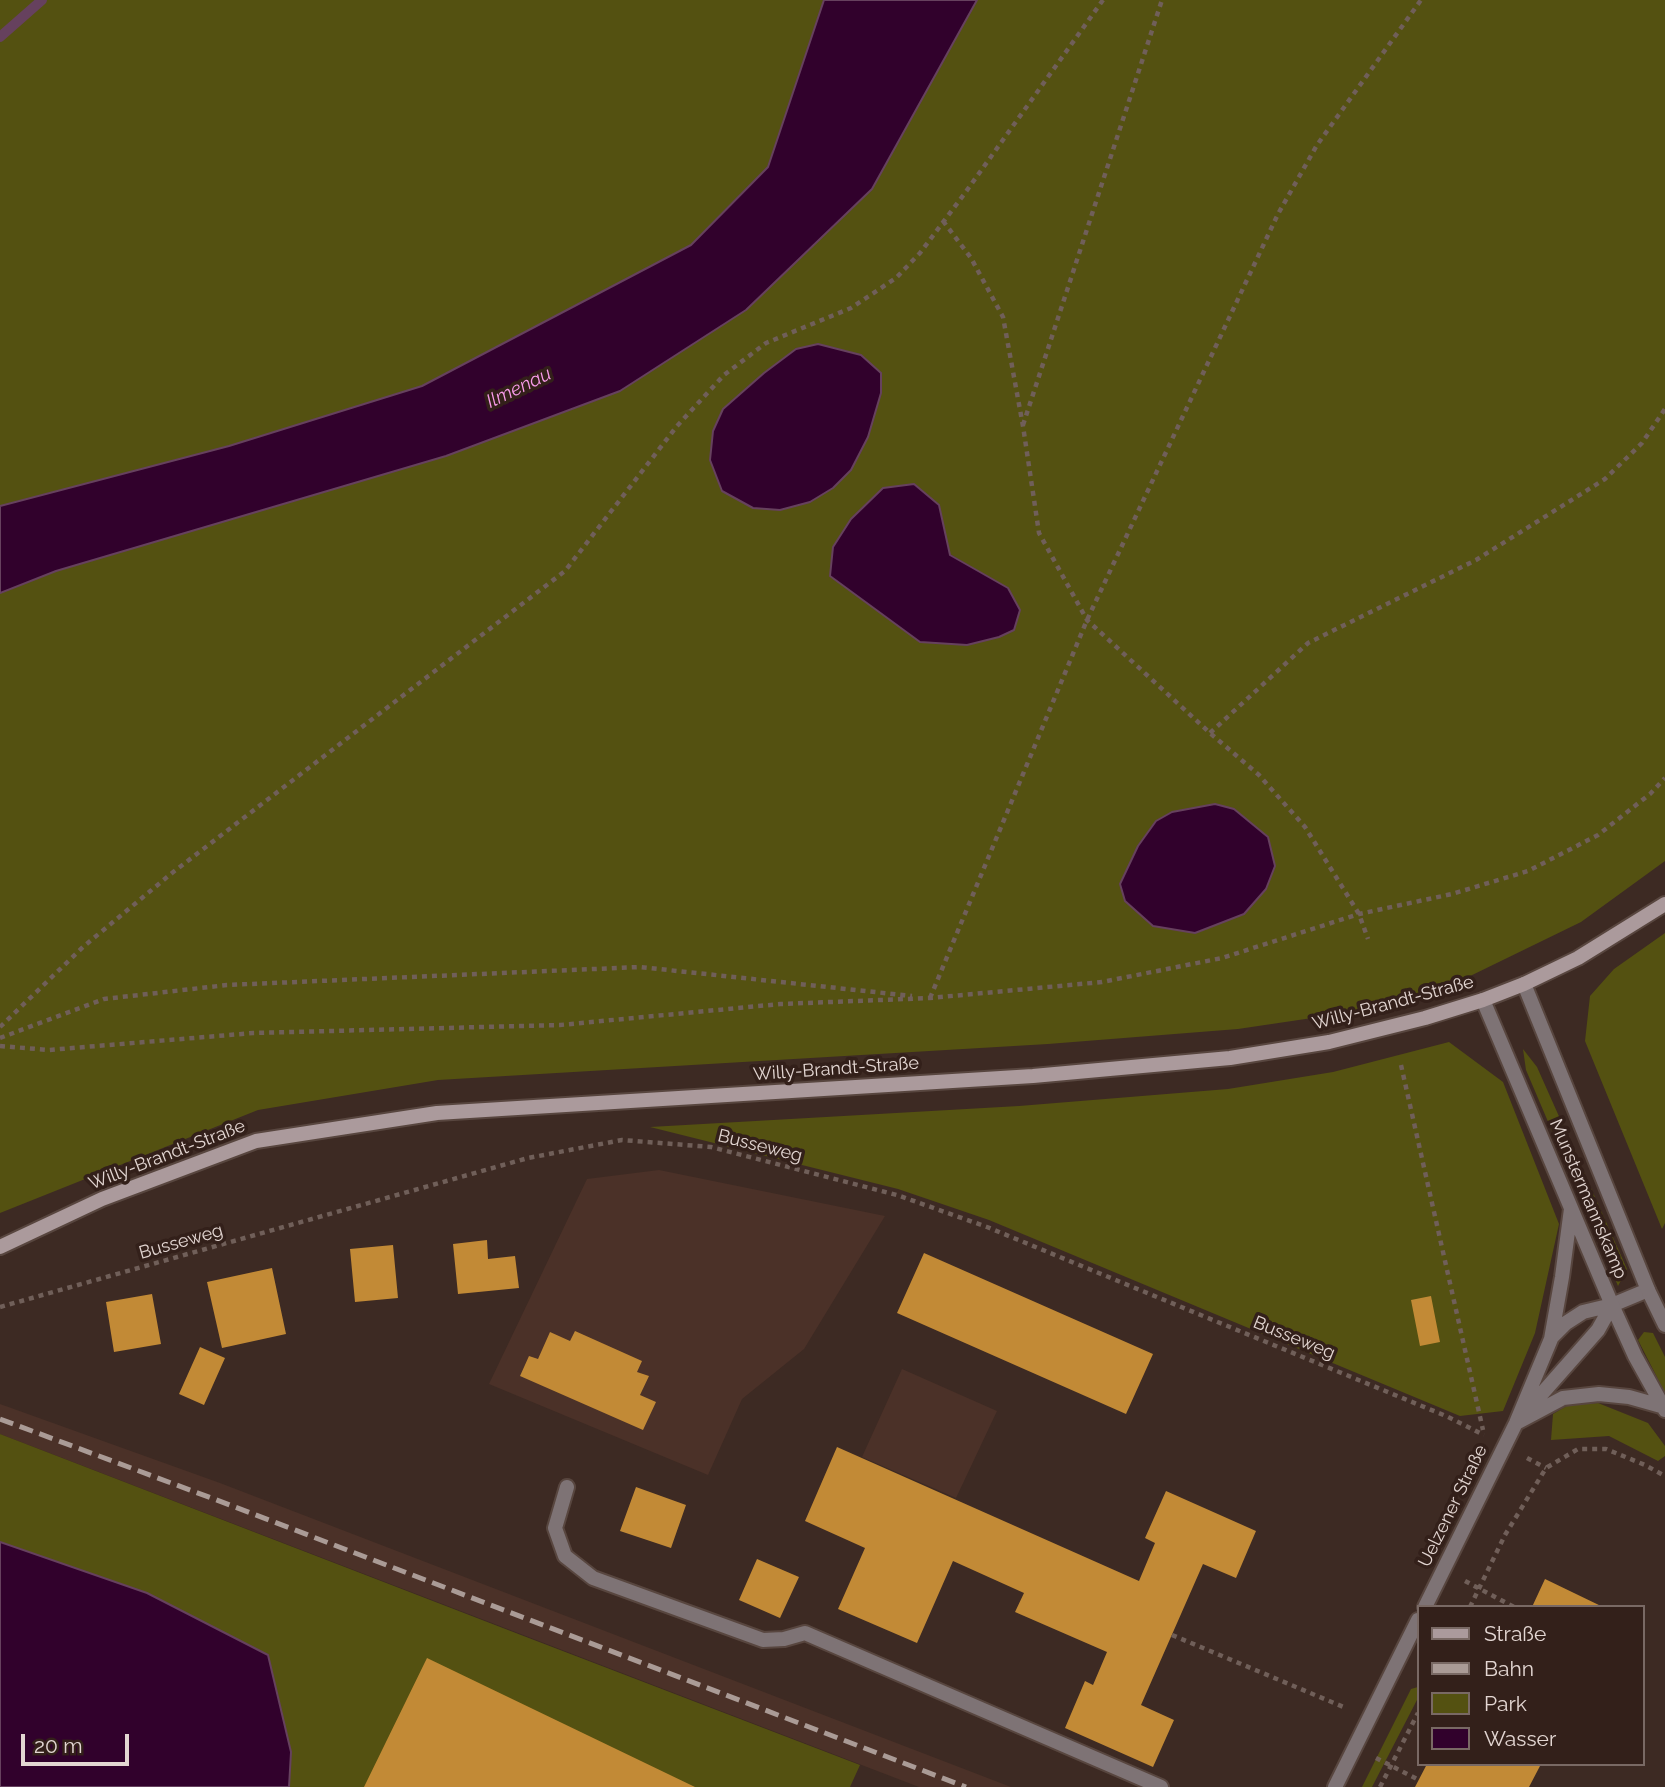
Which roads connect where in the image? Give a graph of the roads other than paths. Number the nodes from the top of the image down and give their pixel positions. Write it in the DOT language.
graph roads {
  1 [pos="1665,904"];
  2 [pos="1524,984"];
  3 [pos="1483,1000"];
  4 [pos="1571,1207"];
  5 [pos="0,1247"];
  6 [pos="1648,1290"];
  7 [pos="1612,1305"];
  8 [pos="1665,1325"];
  9 [pos="1551,1339"];
  10 [pos="1663,1408"];
  11 [pos="1516,1423"];
  12 [pos="567,1487"];
  13 [pos="1426,1605"];
  14 [pos="1416,1624"];
  15 [pos="1161,1787"];
  16 [pos="1335,1787"];
  1 -- 2 [label="main road, Willy-Brandt-Straße"];
  2 -- 3 [label="main road, Willy-Brandt-Straße"];
  2 -- 6 [label="street, Munstermannskamp"];
  3 -- 4 [label="street, Munstermannskamp"];
  3 -- 5 [label="main road, Willy-Brandt-Straße"];
  4 -- 7 [label="street, Munstermannskamp"];
  4 -- 9 [label="street, Uelzener Straße"];
  6 -- 7 [label="street, Uelzener Straße"];
  6 -- 8 [label="street, Munstermannskamp"];
  7 -- 9 [label="street, Uelzener Straße"];
  7 -- 10 [label="street, Munstermannskamp"];
  7 -- 11 [label="street, Uelzener Straße"];
  9 -- 11 [label="street, Uelzener Straße"];
  10 -- 11 [label="street"];
  11 -- 13 [label="street, Uelzener Straße"];
  12 -- 15 [label="street"];
  14 -- 16 [label="street"];
}
